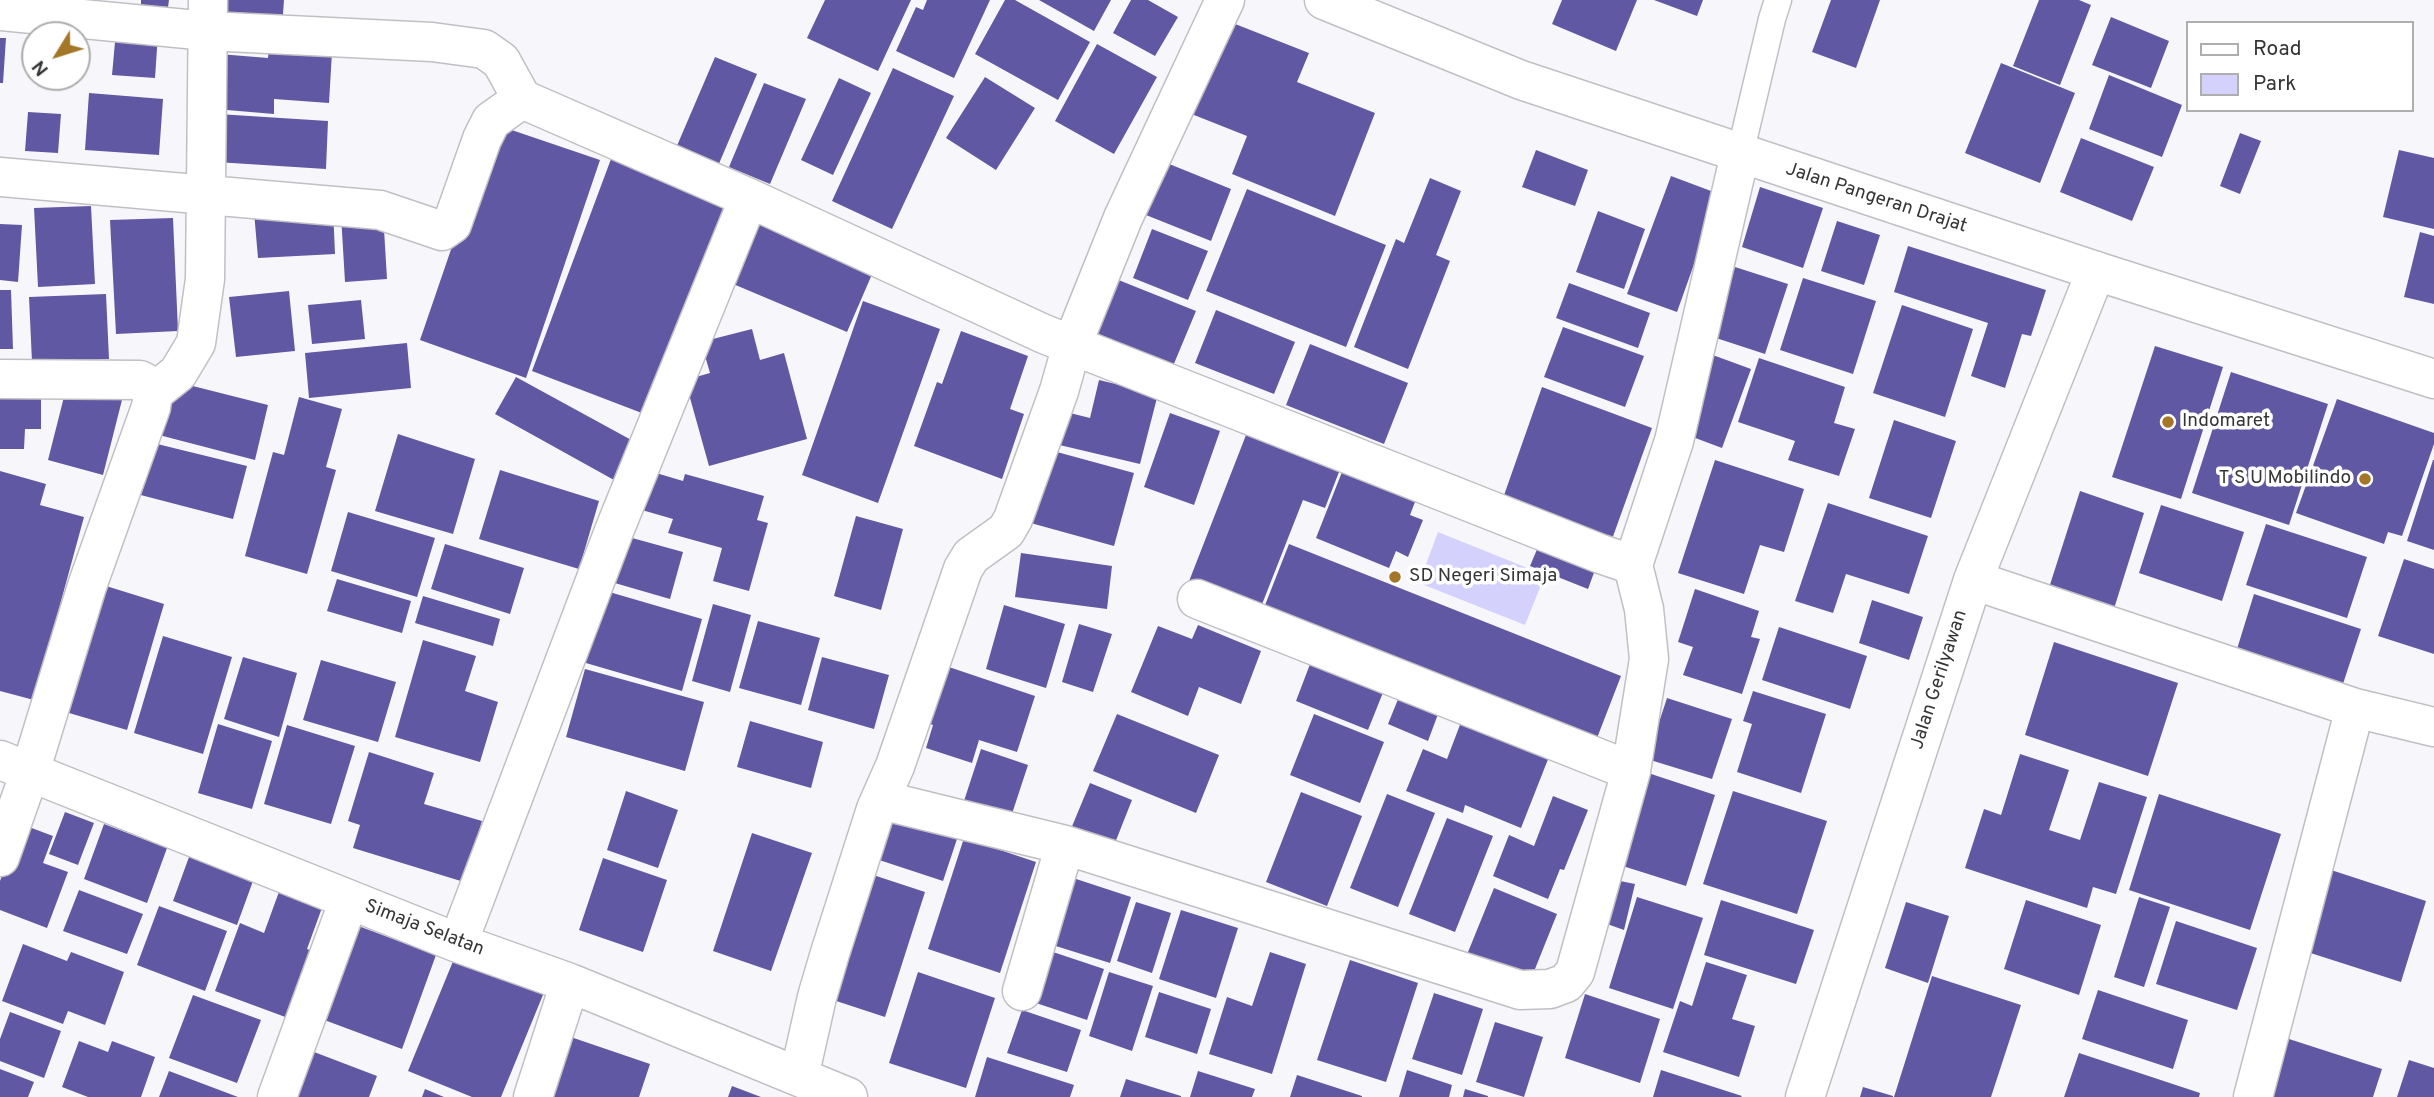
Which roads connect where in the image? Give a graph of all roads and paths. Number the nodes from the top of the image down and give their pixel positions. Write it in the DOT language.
graph roads {
  1 [pos="1225,0"];
  2 [pos="1324,0"];
  3 [pos="1778,0"];
  4 [pos="0,11"];
  5 [pos="207,16"];
  6 [pos="522,99"];
  7 [pos="1740,154"];
  8 [pos="0,177"];
  9 [pos="206,195"];
  10 [pos="749,198"];
  11 [pos="2096,271"];
  12 [pos="1072,345"];
  13 [pos="0,379"];
  14 [pos="2434,379"];
  15 [pos="153,393"];
  16 [pos="1633,565"];
  17 [pos="1973,580"];
  18 [pos="1197,599"];
  19 [pos="2355,708"];
  20 [pos="2434,727"];
  21 [pos="15,766"];
  22 [pos="1631,771"];
  23 [pos="881,800"];
  24 [pos="1065,845"];
  25 [pos="0,857"];
  26 [pos="349,900"];
  27 [pos="458,943"];
  28 [pos="570,983"];
  29 [pos="1022,990"];
  30 [pos="799,1077"];
  31 [pos="276,1097"];
  32 [pos="533,1097"];
  33 [pos="848,1097"];
  34 [pos="1805,1097"];
  35 [pos="2253,1097"];
  1 -- 12 [label="street"];
  2 -- 7 [label="street, Jalan Pangeran Drajat"];
  3 -- 7 [label="lane"];
  4 -- 5 [label="street"];
  5 -- 6 [label="street"];
  5 -- 9 [label="street"];
  6 -- 9 [label="street"];
  6 -- 10 [label="street"];
  7 -- 11 [label="street, Jalan Pangeran Drajat"];
  7 -- 16 [label="street"];
  8 -- 9 [label="street"];
  9 -- 15 [label="street"];
  10 -- 12 [label="street"];
  10 -- 27 [label="street"];
  11 -- 14 [label="street, Jalan Pangeran Drajat"];
  11 -- 17 [label="street, Jalan Gerilyawan"];
  12 -- 16 [label="street"];
  12 -- 23 [label="street"];
  13 -- 15 [label="street"];
  15 -- 21 [label="street"];
  16 -- 22 [label="street"];
  17 -- 19 [label="street"];
  17 -- 34 [label="street, Jalan Gerilyawan"];
  18 -- 22 [label="street"];
  19 -- 20 [label="street"];
  19 -- 35 [label="street"];
  21 -- 25 [label="street"];
  21 -- 26 [label="street, Simaja Selatan"];
  22 -- 24 [label="street"];
  23 -- 24 [label="street"];
  23 -- 30 [label="street"];
  24 -- 29 [label="street"];
  26 -- 27 [label="street, Simaja Selatan"];
  26 -- 31 [label="street"];
  27 -- 28 [label="street, Simaja Selatan"];
  28 -- 30 [label="street, Simaja Selatan"];
  28 -- 32 [label="street"];
  30 -- 33 [label="street, Simaja Selatan"];
}
